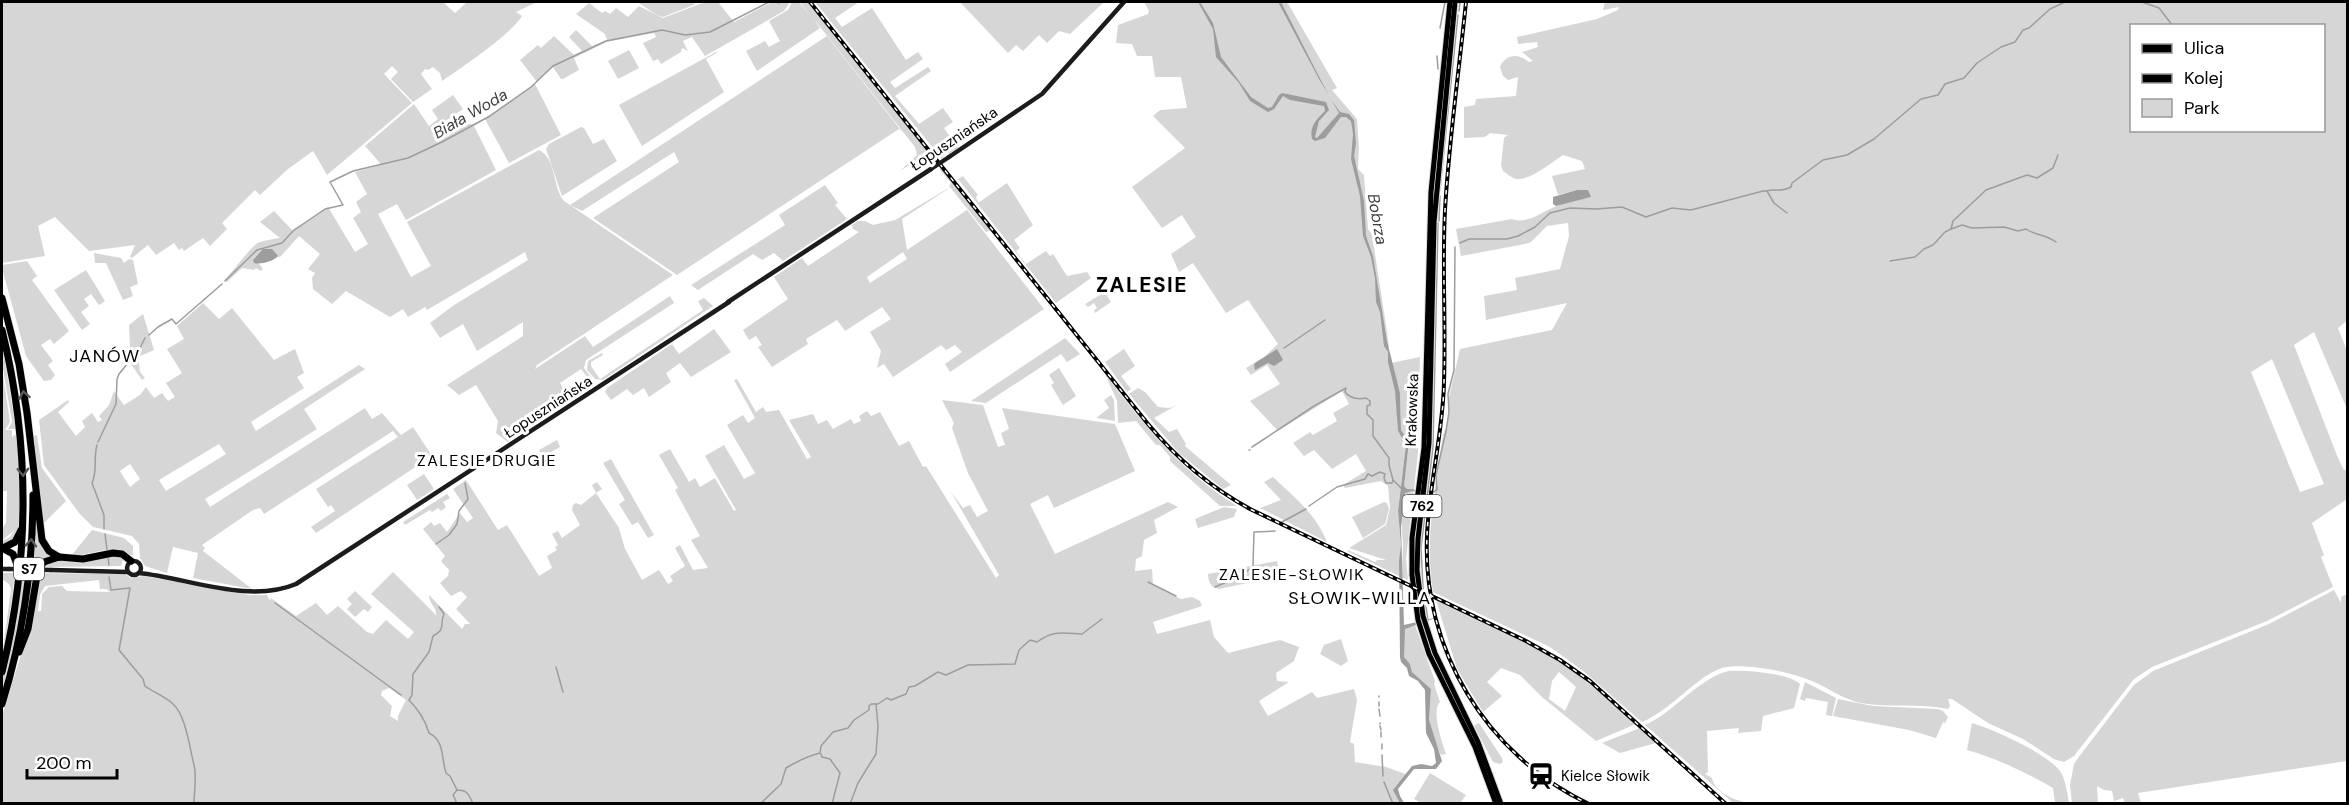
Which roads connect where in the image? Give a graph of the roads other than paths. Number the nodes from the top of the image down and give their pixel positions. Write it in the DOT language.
graph roads {
  1 [pos="1124,2"];
  2 [pos="1450,2"];
  3 [pos="1455,2"];
  4 [pos="2,298"];
  5 [pos="2,330"];
  6 [pos="31,453"];
  7 [pos="24,512"];
  8 [pos="2,548"];
  9 [pos="59,557"];
  10 [pos="128,566"];
  11 [pos="2,569"];
  12 [pos="140,570"];
  13 [pos="18,585"];
  14 [pos="2,672"];
  15 [pos="8,683"];
  16 [pos="2,704"];
  17 [pos="1496,804"];
  18 [pos="1501,804"];
  1 -- 12 [label="main road, Łopuszniańska, bridge"];
  2 -- 17 [label="main road, Krakowska / 762"];
  3 -- 18 [label="main road, Krakowska / 762"];
  6 -- 4 [label="highway, S7, one-way"];
  5 -- 7 [label="highway, S7, one-way"];
  6 -- 9 [label="highway"];
  15 -- 6 [label="highway, S7, one-way"];
  7 -- 8 [label="highway"];
  7 -- 13 [label="highway, S7"];
  8 -- 13 [label="highway"];
  9 -- 10 [label="highway"];
  9 -- 15 [label="highway"];
  10 -- 11 [label="main road, bridge"];
  10 -- 12 [label="main road"];
  10 -- 12 [label="main road"];
  13 -- 14 [label="highway, S7"];
  15 -- 16 [label="highway, S7"];
}
